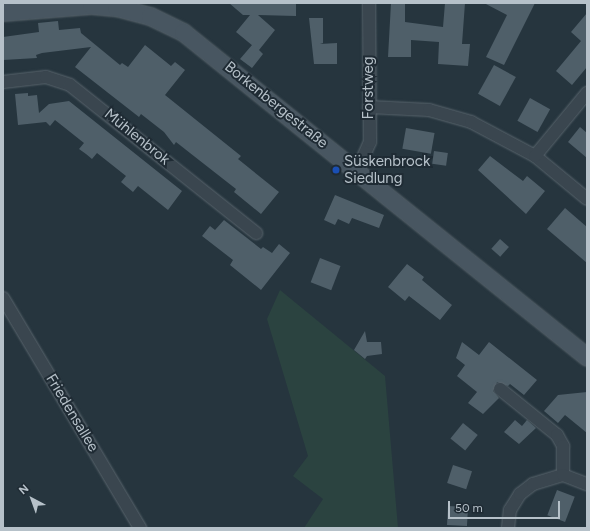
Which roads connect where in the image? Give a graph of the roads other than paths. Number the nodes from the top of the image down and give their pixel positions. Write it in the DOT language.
graph roads {
  1 [pos="369,3"];
  2 [pos="91,4"];
  3 [pos="3,12"];
  4 [pos="3,82"];
  5 [pos="587,93"];
  6 [pos="369,107"];
  7 [pos="535,156"];
  8 [pos="358,171"];
  9 [pos="587,200"];
  10 [pos="256,233"];
  11 [pos="3,298"];
  12 [pos="587,357"];
  13 [pos="500,389"];
  14 [pos="563,476"];
  15 [pos="587,484"];
  16 [pos="140,528"];
  17 [pos="508,528"];
  1 -- 6 [label="street, Forstweg"];
  2 -- 3 [label="street, Borkenbergestraße"];
  2 -- 8 [label="street, Borkenbergestraße"];
  4 -- 10 [label="street, Mühlenbrok"];
  5 -- 7 [label="street"];
  6 -- 7 [label="street"];
  6 -- 8 [label="street, Forstweg"];
  7 -- 9 [label="street"];
  8 -- 12 [label="street, Borkenbergestraße"];
  11 -- 16 [label="street, Friedensallee"];
  13 -- 14 [label="street"];
  14 -- 15 [label="street"];
  14 -- 17 [label="street"];
}
